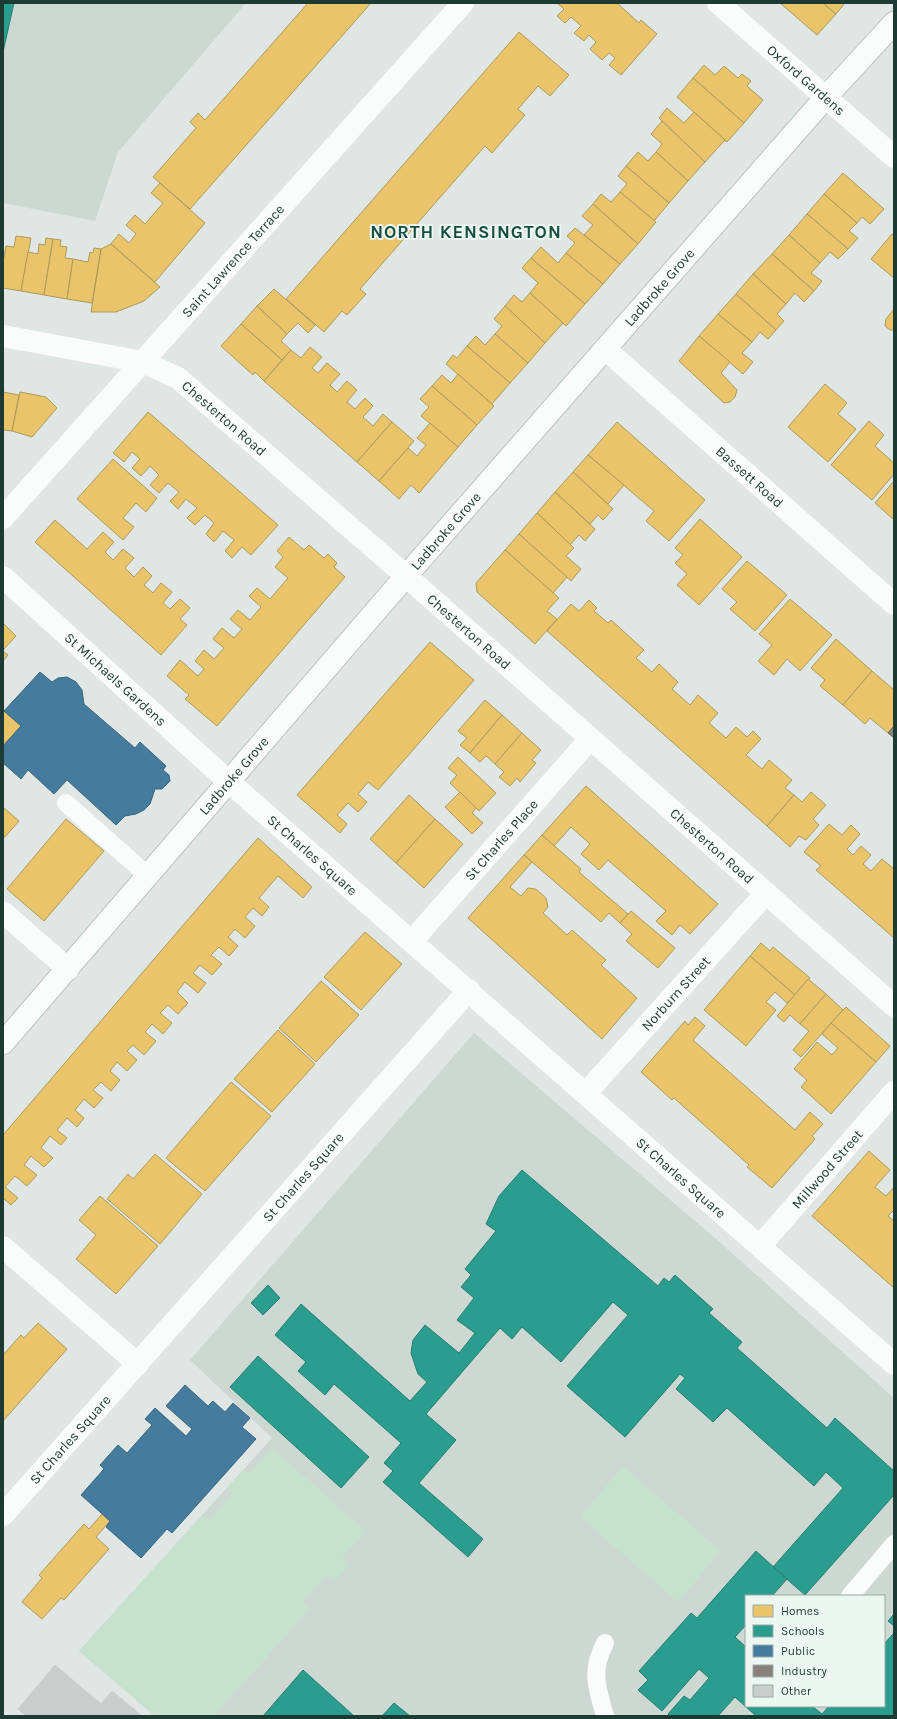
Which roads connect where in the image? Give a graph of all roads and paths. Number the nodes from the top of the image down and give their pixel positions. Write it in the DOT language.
graph roads {
  1 [pos="718,3"];
  2 [pos="459,4"];
  3 [pos="894,23"];
  4 [pos="826,97"];
  5 [pos="894,157"];
  6 [pos="3,336"];
  7 [pos="605,349"];
  8 [pos="143,362"];
  9 [pos="3,518"];
  10 [pos="406,576"];
  11 [pos="3,577"];
  12 [pos="894,604"];
  13 [pos="590,739"];
  14 [pos="228,781"];
  15 [pos="66,803"];
  16 [pos="148,876"];
  17 [pos="766,893"];
  18 [pos="3,912"];
  19 [pos="412,941"];
  20 [pos="68,969"];
  21 [pos="469,990"];
  22 [pos="894,1006"];
  23 [pos="3,1043"];
  24 [pos="894,1092"];
  25 [pos="586,1093"];
  26 [pos="760,1246"];
  27 [pos="3,1247"];
  28 [pos="138,1364"];
  29 [pos="894,1364"];
  30 [pos="3,1515"];
  31 [pos="894,1544"];
  32 [pos="851,1595"];
  33 [pos="605,1643"];
  34 [pos="605,1716"];
  1 -- 4 [label="street, Oxford Gardens"];
  2 -- 8 [label="street, Saint Lawrence Terrace"];
  3 -- 4 [label="street, Ladbroke Grove"];
  4 -- 5 [label="street, Oxford Gardens"];
  4 -- 7 [label="street, Ladbroke Grove"];
  6 -- 8 [label="street, Chesterton Road"];
  7 -- 10 [label="street, Ladbroke Grove"];
  7 -- 12 [label="street, Bassett Road"];
  8 -- 9 [label="street, Saint Lawrence Terrace"];
  8 -- 10 [label="street, Chesterton Road"];
  10 -- 13 [label="street, Chesterton Road"];
  10 -- 14 [label="street, Ladbroke Grove"];
  11 -- 14 [label="street, St Michaels Gardens"];
  13 -- 17 [label="street, Chesterton Road"];
  13 -- 19 [label="street, St Charles Place"];
  14 -- 16 [label="street, Ladbroke Grove"];
  14 -- 19 [label="street, St Charles Square"];
  15 -- 16 [label="lane"];
  16 -- 20 [label="street, Ladbroke Grove"];
  17 -- 22 [label="street, Chesterton Road"];
  17 -- 25 [label="street, Norburn Street"];
  18 -- 20 [label="street"];
  19 -- 21 [label="street, St Charles Square"];
  20 -- 23 [label="street, Ladbroke Grove"];
  21 -- 25 [label="street, St Charles Square"];
  21 -- 28 [label="street, St Charles Square"];
  24 -- 26 [label="street, Millwood Street"];
  25 -- 26 [label="street, St Charles Square"];
  26 -- 29 [label="street, St Charles Square"];
  27 -- 28 [label="street"];
  28 -- 30 [label="street, St Charles Square"];
  31 -- 32 [label="lane"];
  33 -- 34 [label="lane"];
}
